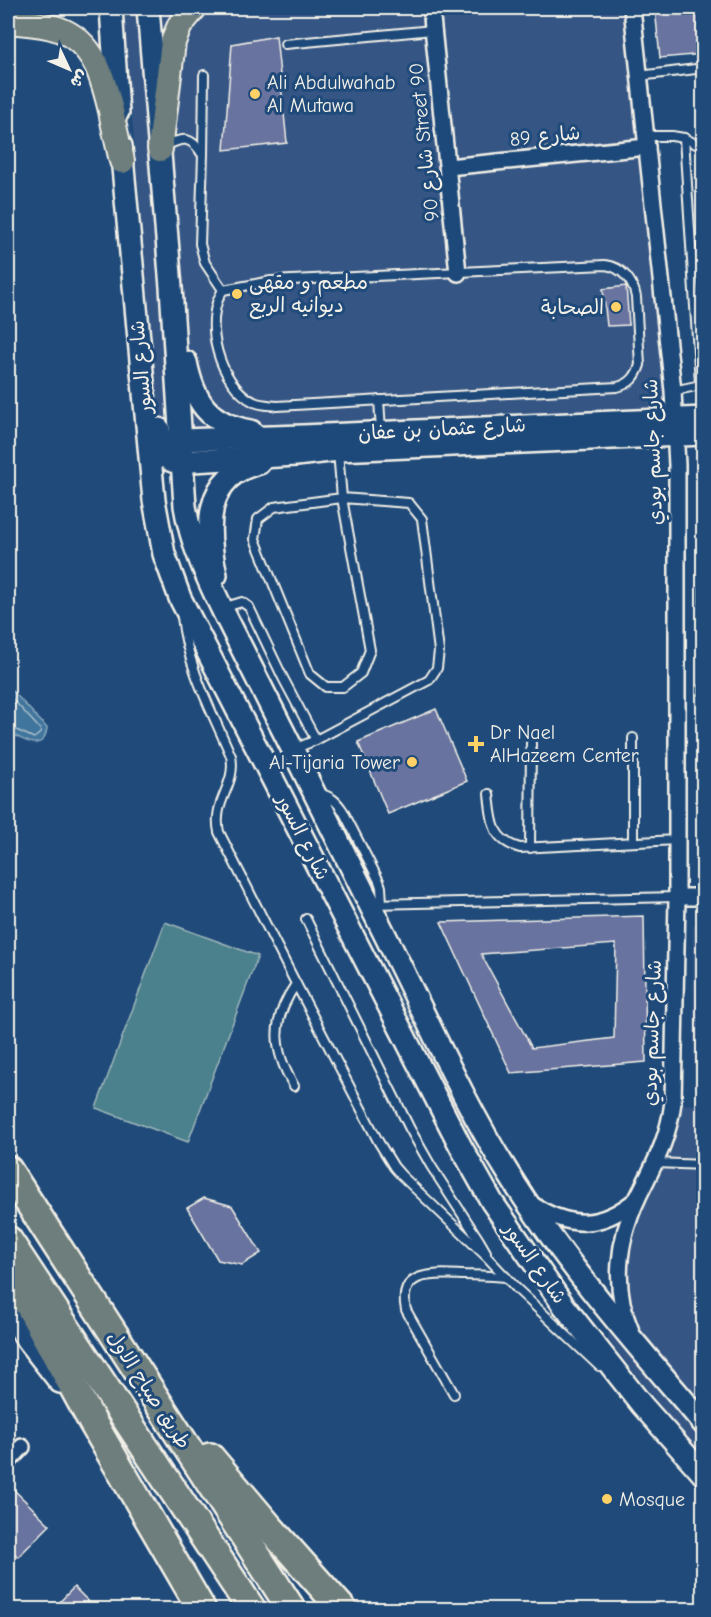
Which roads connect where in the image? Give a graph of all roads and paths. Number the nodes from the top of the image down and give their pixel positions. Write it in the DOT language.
graph roads {
  1 [pos="111,8"];
  2 [pos="148,8"];
  3 [pos="194,8"];
  4 [pos="431,8"];
  5 [pos="632,8"];
  6 [pos="8,21"];
  7 [pos="433,30"];
  8 [pos="285,44"];
  9 [pos="704,68"];
  10 [pos="204,75"];
  11 [pos="639,76"];
  12 [pos="684,138"];
  13 [pos="646,142"];
  14 [pos="704,148"];
  15 [pos="160,149"];
  16 [pos="203,155"];
  17 [pos="122,161"];
  18 [pos="447,167"];
  19 [pos="458,273"];
  20 [pos="171,287"];
  21 [pos="223,290"];
  22 [pos="138,334"];
  23 [pos="673,391"];
  24 [pos="379,400"];
  25 [pos="704,418"];
  26 [pos="675,427"];
  27 [pos="381,432"];
  28 [pos="704,434"];
  29 [pos="171,443"];
  30 [pos="299,445"];
  31 [pos="338,450"];
  32 [pos="182,462"];
  33 [pos="151,475"];
  34 [pos="342,498"];
  35 [pos="180,598"];
  36 [pos="224,613"];
  37 [pos="633,738"];
  38 [pos="316,740"];
  39 [pos="531,743"];
  40 [pos="293,750"];
  41 [pos="489,794"];
  42 [pos="677,840"];
  43 [pos="633,842"];
  44 [pos="530,848"];
  45 [pos="677,897"];
  46 [pos="704,897"];
  47 [pos="376,904"];
  48 [pos="306,919"];
  49 [pos="296,984"];
  50 [pos="294,1086"];
  51 [pos="656,1162"];
  52 [pos="704,1165"];
  53 [pos="8,1170"];
  54 [pos="637,1199"];
  55 [pos="526,1202"];
  56 [pos="8,1240"];
  57 [pos="488,1257"];
  58 [pos="8,1264"];
  59 [pos="506,1277"];
  60 [pos="8,1309"];
  61 [pos="638,1346"];
  62 [pos="147,1387"];
  63 [pos="454,1394"];
  64 [pos="642,1406"];
  65 [pos="93,1424"];
  66 [pos="704,1424"];
  67 [pos="22,1447"];
  68 [pos="8,1462"];
  69 [pos="704,1475"];
  70 [pos="202,1610"];
  71 [pos="252,1610"];
  72 [pos="292,1610"];
  73 [pos="343,1610"];
  1 -- 17 [label="main road, شارع السور"];
  2 -- 15 [label="main road, شارع السور"];
  3 -- 15 [label="main road"];
  4 -- 7 [label="street, شارع 90 Street 90"];
  5 -- 11 [label="street, شارع جاسم بودي"];
  6 -- 17 [label="main road"];
  7 -- 8 [label="lane"];
  7 -- 18 [label="street, شارع 90 Street 90"];
  9 -- 11 [label="lane"];
  10 -- 16 [label="lane"];
  11 -- 13 [label="street, شارع جاسم بودي"];
  12 -- 13 [label="lane"];
  12 -- 14 [label="lane"];
  12 -- 23 [label="lane"];
  13 -- 18 [label="street, شارع 89"];
  13 -- 23 [label="street, شارع جاسم بودي"];
  15 -- 16 [label="lane"];
  15 -- 20 [label="main road, شارع السور"];
  16 -- 21 [label="lane"];
  17 -- 22 [label="main road, شارع السور"];
  18 -- 19 [label="street, شارع 90 Street 90"];
  19 -- 21 [label="lane"];
  19 -- 24 [label="lane"];
  20 -- 29 [label="main road, شارع السور"];
  20 -- 30 [label="main road"];
  21 -- 24 [label="lane"];
  22 -- 29 [label="main road"];
  22 -- 33 [label="main road, شارع السور"];
  23 -- 26 [label="street, شارع جاسم بودي"];
  24 -- 27 [label="lane"];
  25 -- 26 [label="main road, شارع عثمان بن عفان"];
  26 -- 27 [label="main road, شارع عثمان بن عفان"];
  26 -- 28 [label="main road, شارع عثمان بن عفان"];
  26 -- 31 [label="main road, شارع عثمان بن عفان"];
  26 -- 42 [label="street, شارع جاسم بودي"];
  27 -- 30 [label="main road, شارع عثمان بن عفان"];
  29 -- 30 [label="main road, شارع عثمان بن عفان"];
  29 -- 32 [label="main road, شارع السور"];
  29 -- 33 [label="main road"];
  30 -- 31 [label="main road, شارع عثمان بن عفان"];
  30 -- 32 [label="main road, شارع عثمان بن عفان"];
  30 -- 36 [label="main road"];
  31 -- 34 [label="lane"];
  32 -- 36 [label="main road, شارع السور"];
  33 -- 35 [label="main road, شارع السور"];
  34 -- 34 [label="lane"];
  34 -- 38 [label="lane"];
  35 -- 49 [label="lane"];
  35 -- 64 [label="main road, شارع السور"];
  36 -- 38 [label="lane"];
  36 -- 40 [label="main road, شارع السور"];
  37 -- 43 [label="lane"];
  38 -- 40 [label="lane"];
  39 -- 44 [label="lane"];
  40 -- 47 [label="main road, شارع السور"];
  41 -- 44 [label="lane"];
  42 -- 43 [label="lane"];
  42 -- 45 [label="street, شارع جاسم بودي"];
  43 -- 44 [label="lane"];
  45 -- 46 [label="street"];
  45 -- 47 [label="lane"];
  45 -- 51 [label="street, شارع جاسم بودي"];
  47 -- 55 [label="main road, شارع السور"];
  48 -- 57 [label="lane"];
  49 -- 50 [label="lane"];
  49 -- 57 [label="lane"];
  51 -- 52 [label="lane"];
  51 -- 54 [label="street, شارع جاسم بودي"];
  53 -- 62 [label="highway, طريق صباح الاول"];
  54 -- 55 [label="street, شارع جاسم بودي"];
  54 -- 61 [label="street, شارع جاسم بودي"];
  55 -- 61 [label="main road, شارع السور"];
  56 -- 71 [label="highway, طريق صباح الاول"];
  57 -- 59 [label="lane"];
  58 -- 65 [label="highway"];
  59 -- 63 [label="lane"];
  59 -- 64 [label="lane"];
  60 -- 65 [label="main road"];
  61 -- 66 [label="main road, شارع السور"];
  62 -- 72 [label="highway, طريق صباح الاول"];
  62 -- 73 [label="highway"];
  64 -- 69 [label="main road, شارع السور"];
  65 -- 70 [label="highway"];
  67 -- 68 [label="street"];
}
